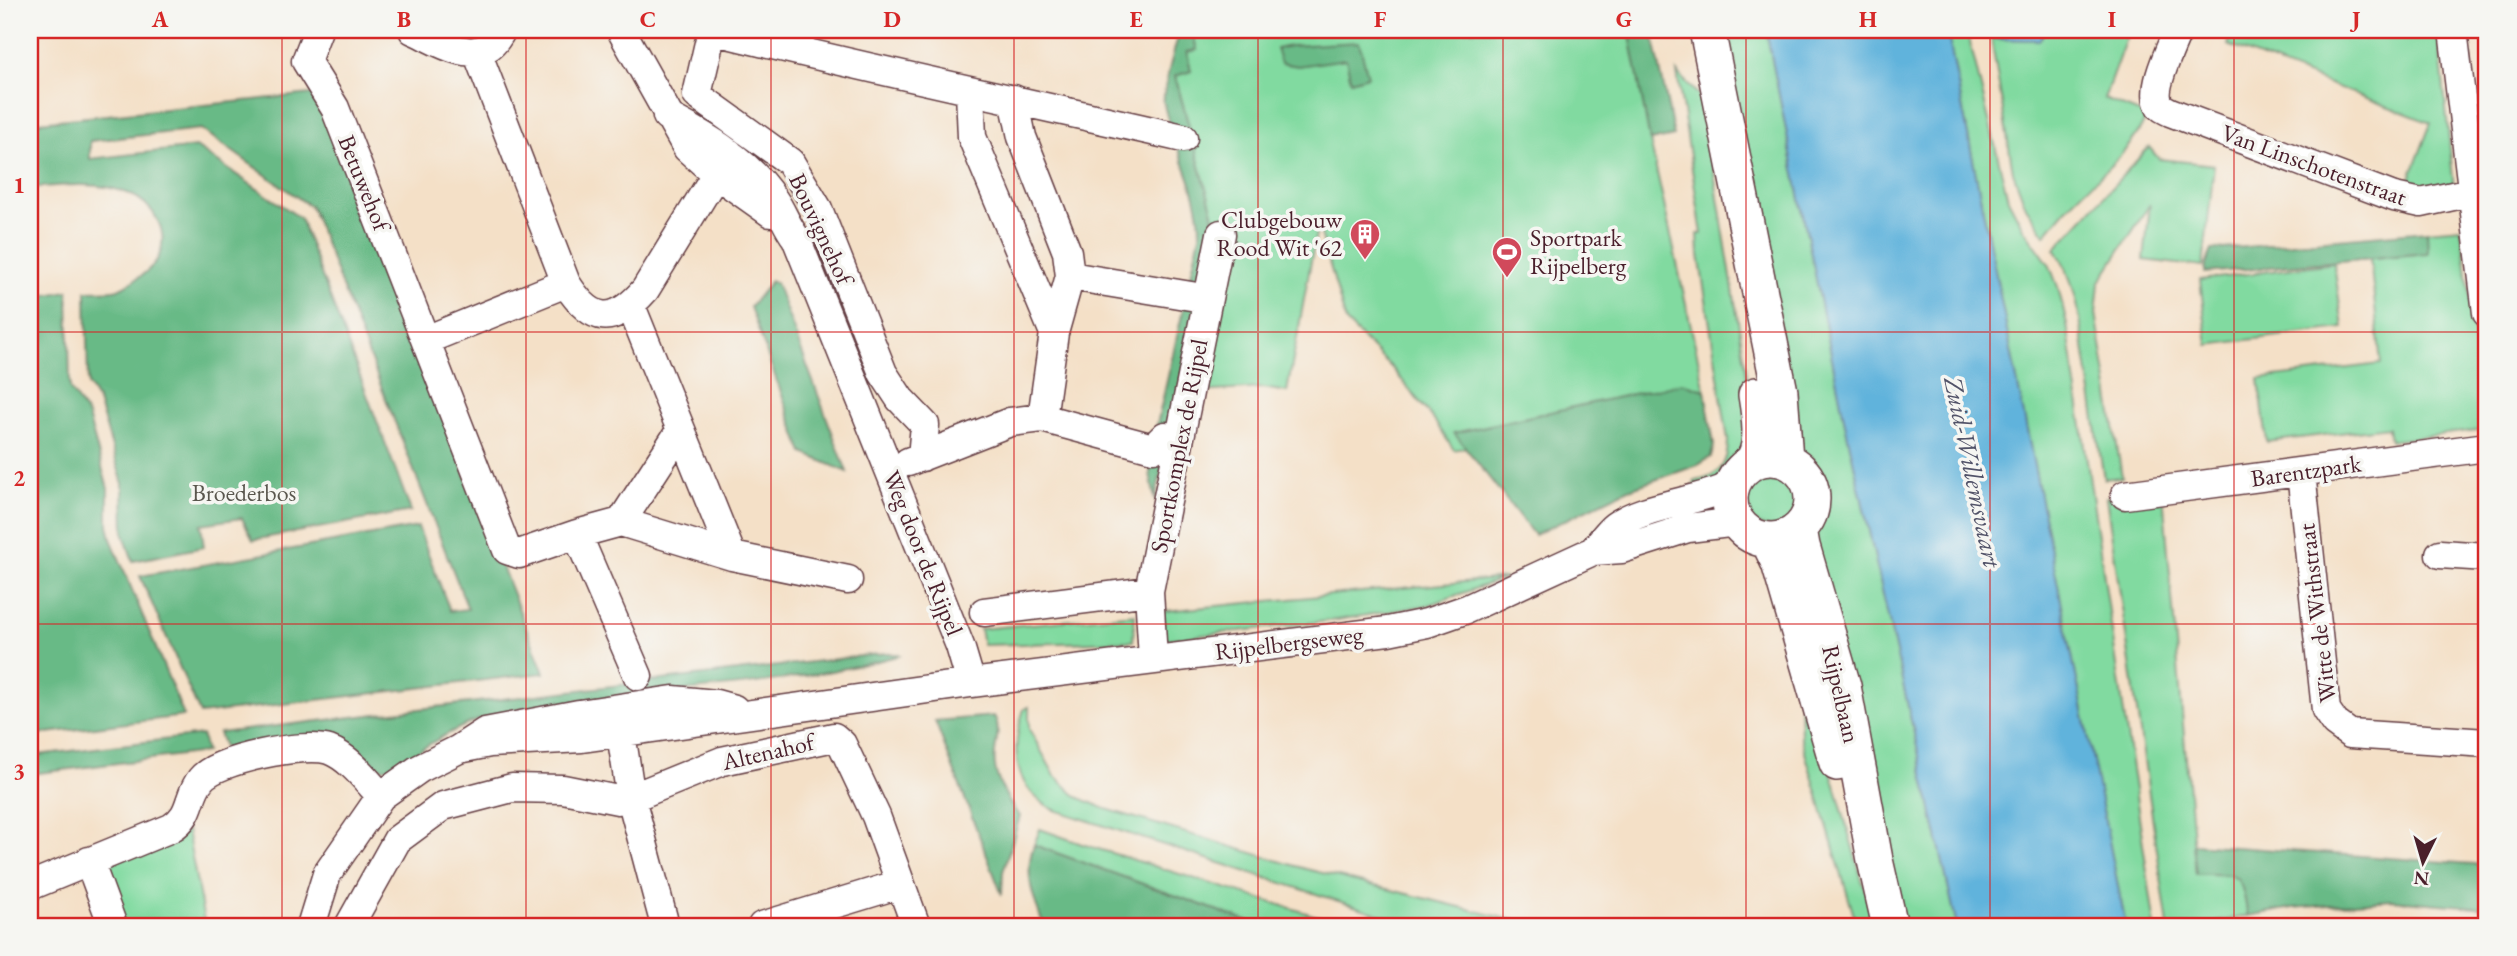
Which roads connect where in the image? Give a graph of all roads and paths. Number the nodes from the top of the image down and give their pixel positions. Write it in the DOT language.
graph roads {
  1 [pos="318,30"];
  2 [pos="413,30"];
  3 [pos="502,30"];
  4 [pos="621,30"];
  5 [pos="712,30"];
  6 [pos="1707,30"];
  7 [pos="2178,30"];
  8 [pos="2453,30"];
  9 [pos="477,52"];
  10 [pos="970,92"];
  11 [pos="1014,99"];
  12 [pos="1183,138"];
  13 [pos="722,163"];
  14 [pos="2471,192"];
  15 [pos="1221,234"];
  16 [pos="1070,276"];
  17 [pos="566,283"];
  18 [pos="1197,297"];
  19 [pos="631,306"];
  20 [pos="2487,313"];
  21 [pos="1054,333"];
  22 [pos="426,340"];
  23 [pos="1042,418"];
  24 [pos="680,431"];
  25 [pos="1165,436"];
  26 [pos="2487,447"];
  27 [pos="922,457"];
  28 [pos="1769,459"];
  29 [pos="889,470"];
  30 [pos="2301,472"];
  31 [pos="1731,486"];
  32 [pos="2125,495"];
  33 [pos="621,522"];
  34 [pos="1737,522"];
  35 [pos="577,534"];
  36 [pos="1783,535"];
  37 [pos="1593,551"];
  38 [pos="2440,554"];
  39 [pos="732,556"];
  40 [pos="2487,557"];
  41 [pos="848,580"];
  42 [pos="1149,591"];
  43 [pos="984,612"];
  44 [pos="1153,659"];
  45 [pos="638,676"];
  46 [pos="971,683"];
  47 [pos="619,720"];
  48 [pos="2487,743"];
  49 [pos="381,796"];
  50 [pos="631,798"];
  51 [pos="89,861"];
  52 [pos="900,884"];
  53 [pos="30,886"];
  54 [pos="113,926"];
  55 [pos="311,926"];
  56 [pos="349,926"];
  57 [pos="662,926"];
  58 [pos="762,926"];
  59 [pos="916,926"];
  60 [pos="1890,926"];
  1 -- 22 [label="street, Betuwehof"];
  2 -- 9 [label="street"];
  3 -- 9 [label="street"];
  4 -- 13 [label="street, Weg door de Rijpel"];
  5 -- 10 [label="street, Bouvignehof"];
  5 -- 27 [label="street, Bouvignehof"];
  6 -- 28 [label="main road"];
  7 -- 14 [label="street, Van Linschotenstraat"];
  8 -- 14 [label="street"];
  9 -- 17 [label="street"];
  10 -- 11 [label="street, Bouvignehof"];
  10 -- 21 [label="street"];
  11 -- 12 [label="street, Bouvignehof"];
  11 -- 16 [label="street"];
  13 -- 19 [label="street"];
  13 -- 29 [label="street, Weg door de Rijpel"];
  14 -- 20 [label="street"];
  15 -- 42 [label="street, Sportkomplex de Rijpel"];
  16 -- 18 [label="street"];
  16 -- 21 [label="street"];
  17 -- 19 [label="street"];
  17 -- 22 [label="street"];
  19 -- 24 [label="street"];
  21 -- 23 [label="street"];
  22 -- 35 [label="street, Betuwehof"];
  23 -- 25 [label="street"];
  23 -- 27 [label="street"];
  24 -- 33 [label="street"];
  24 -- 39 [label="street"];
  26 -- 30 [label="street, Barentzpark"];
  27 -- 29 [label="street"];
  28 -- 31 [label="main road"];
  28 -- 36 [label="main road"];
  29 -- 46 [label="street, Weg door de Rijpel"];
  30 -- 32 [label="street, Barentzpark"];
  30 -- 48 [label="street, Witte de Withstraat"];
  31 -- 34 [label="main road"];
  31 -- 37 [label="street, Rijpelbergseweg"];
  33 -- 35 [label="street, Betuwehof"];
  33 -- 39 [label="street"];
  34 -- 36 [label="main road"];
  34 -- 37 [label="street, Rijpelbergseweg"];
  35 -- 45 [label="street"];
  36 -- 60 [label="main road, Rijpelbaan"];
  37 -- 44 [label="street, Rijpelbergseweg"];
  38 -- 40 [label="street"];
  39 -- 41 [label="street"];
  42 -- 43 [label="street"];
  42 -- 44 [label="street, Sportkomplex de Rijpel"];
  44 -- 46 [label="street, Rijpelbergseweg"];
  46 -- 47 [label="street"];
  47 -- 49 [label="street"];
  47 -- 50 [label="street"];
  49 -- 51 [label="street"];
  49 -- 55 [label="street"];
  50 -- 52 [label="street, Altenahof"];
  50 -- 56 [label="street"];
  50 -- 57 [label="street"];
  51 -- 53 [label="street"];
  51 -- 54 [label="street"];
  52 -- 58 [label="street"];
  52 -- 59 [label="street, Altenahof"];
}
